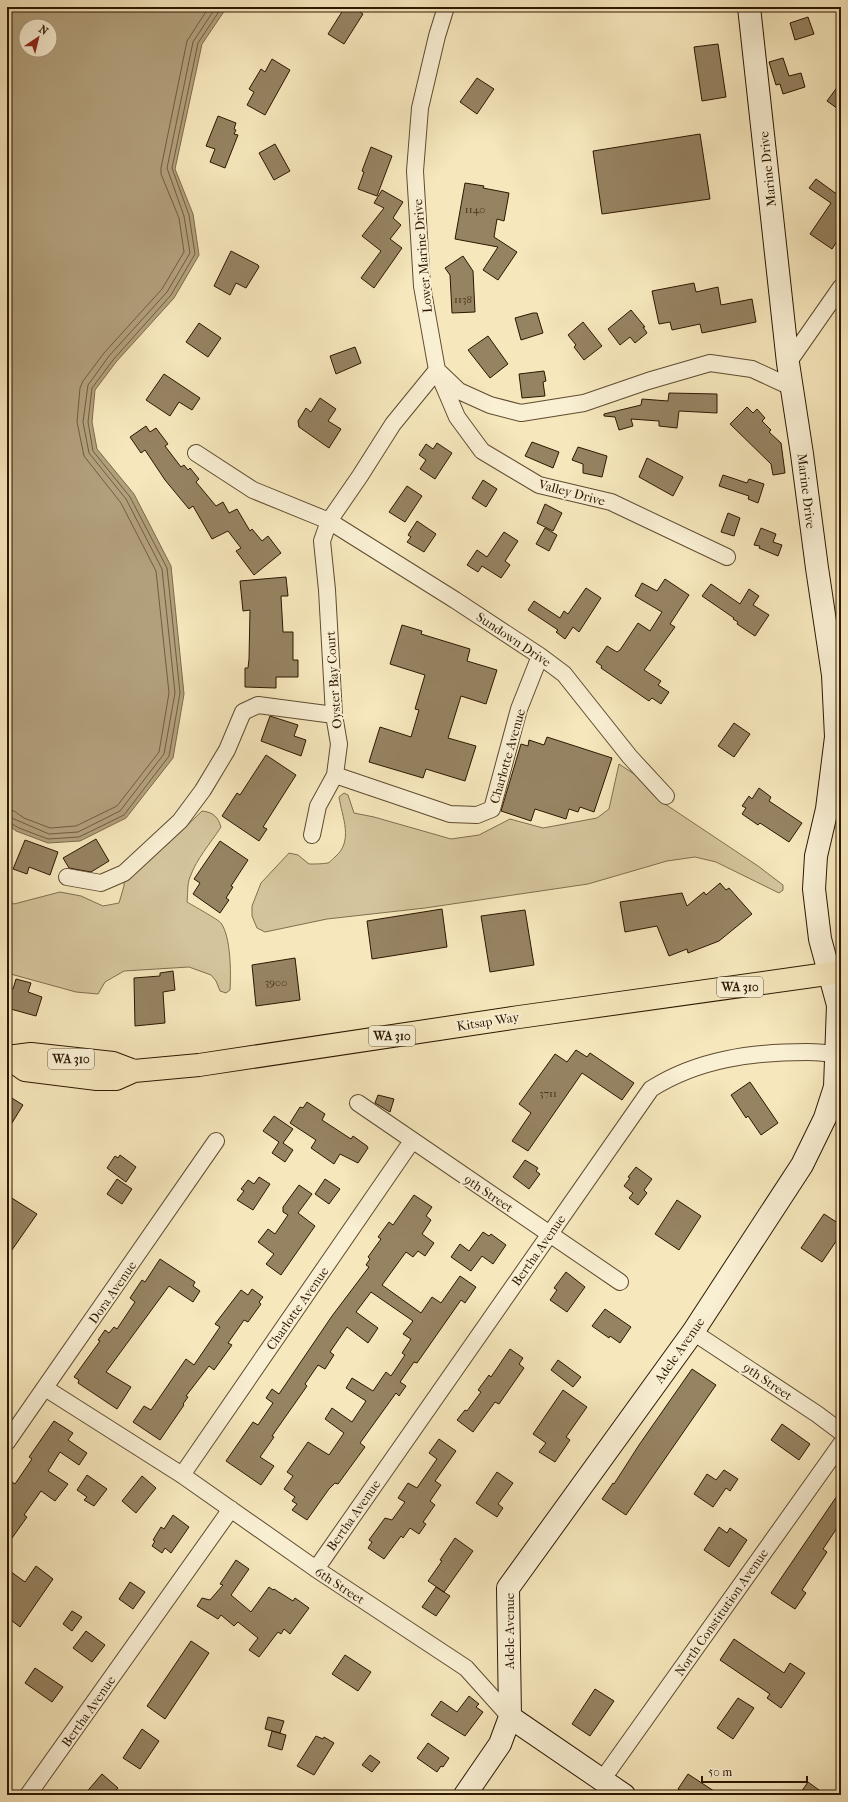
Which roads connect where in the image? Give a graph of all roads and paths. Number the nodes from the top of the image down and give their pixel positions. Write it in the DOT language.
graph roads {
  1 [pos="446,7"];
  2 [pos="749,7"];
  3 [pos="841,287"];
  4 [pos="788,363"];
  5 [pos="437,370"];
  6 [pos="791,387"];
  7 [pos="196,453"];
  8 [pos="329,521"];
  9 [pos="727,558"];
  10 [pos="540,656"];
  11 [pos="334,715"];
  12 [pos="839,736"];
  13 [pos="335,775"];
  14 [pos="666,796"];
  15 [pos="312,835"];
  16 [pos="67,877"];
  17 [pos="835,972"];
  18 [pos="839,1054"];
  19 [pos="7,1057"];
  20 [pos="358,1103"];
  21 [pos="216,1141"];
  22 [pos="412,1141"];
  23 [pos="549,1234"];
  24 [pos="620,1282"];
  25 [pos="693,1332"];
  26 [pos="45,1388"];
  27 [pos="841,1432"];
  28 [pos="7,1442"];
  29 [pos="841,1444"];
  30 [pos="182,1475"];
  31 [pos="231,1509"];
  32 [pos="316,1569"];
  33 [pos="510,1718"];
  34 [pos="602,1780"];
  35 [pos="28,1795"];
  36 [pos="465,1795"];
  37 [pos="624,1795"];
  1 -- 5 [label="street, Lower Marine Drive"];
  2 -- 4 [label="street, Marine Drive"];
  3 -- 4 [label="street"];
  4 -- 6 [label="street, Marine Drive"];
  5 -- 6 [label="street"];
  5 -- 8 [label="street"];
  5 -- 9 [label="street, Valley Drive"];
  6 -- 12 [label="street, Marine Drive"];
  7 -- 8 [label="street, Sundown Drive"];
  8 -- 10 [label="street, Sundown Drive"];
  8 -- 11 [label="street, Oyster Bay Court"];
  10 -- 13 [label="street, Charlotte Avenue"];
  10 -- 14 [label="street, Sundown Drive"];
  11 -- 13 [label="street, Oyster Bay Court"];
  11 -- 16 [label="street"];
  12 -- 17 [label="street, Marine Drive"];
  13 -- 15 [label="street, Oyster Bay Court"];
  17 -- 18 [label="street, Adele Avenue"];
  17 -- 19 [label="main road, Kitsap Way / WA 310"];
  18 -- 23 [label="street, Bertha Avenue"];
  18 -- 25 [label="street, Adele Avenue"];
  20 -- 22 [label="street, 9th Street"];
  21 -- 26 [label="street, Dora Avenue"];
  22 -- 23 [label="street, 9th Street"];
  22 -- 30 [label="street, Charlotte Avenue"];
  23 -- 24 [label="street, 9th Street"];
  23 -- 32 [label="street, Bertha Avenue"];
  25 -- 27 [label="street, 9th Street"];
  25 -- 33 [label="street, Adele Avenue"];
  26 -- 28 [label="street, Dora Avenue"];
  26 -- 30 [label="street, 6th Street"];
  29 -- 34 [label="street, North Constitution Avenue"];
  30 -- 31 [label="street, 6th Street"];
  31 -- 32 [label="street, 6th Street"];
  31 -- 35 [label="street, Bertha Avenue"];
  32 -- 33 [label="street, 6th Street"];
  33 -- 34 [label="street, 6th Street"];
  33 -- 36 [label="street"];
  34 -- 37 [label="street, 6th Street"];
}
